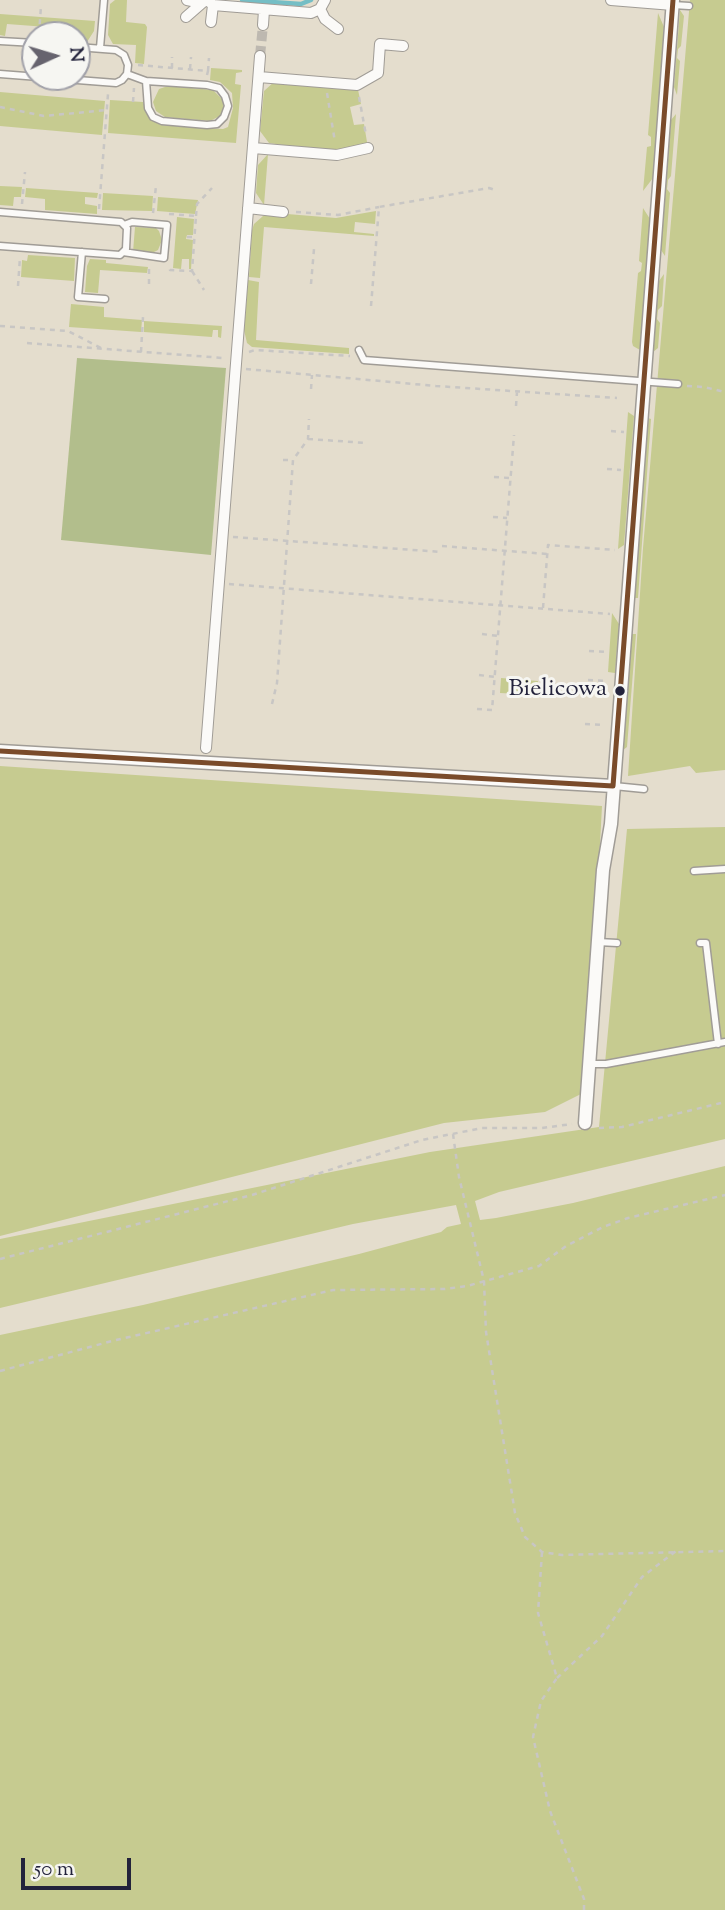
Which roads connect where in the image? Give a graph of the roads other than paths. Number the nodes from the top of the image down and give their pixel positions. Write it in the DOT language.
graph roads {
  1 [pos="104,0"];
  2 [pos="187,0"];
  3 [pos="611,0"];
  4 [pos="207,2"];
  5 [pos="673,3"];
  6 [pos="323,5"];
  7 [pos="689,6"];
  8 [pos="264,10"];
  9 [pos="186,17"];
  10 [pos="211,22"];
  11 [pos="263,25"];
  12 [pos="338,29"];
  13 [pos="0,41"];
  14 [pos="21,42"];
  15 [pos="403,46"];
  16 [pos="91,48"];
  17 [pos="100,48"];
  18 [pos="260,56"];
  19 [pos="0,74"];
  20 [pos="127,74"];
  21 [pos="259,77"];
  22 [pos="146,80"];
  23 [pos="253,148"];
  24 [pos="368,148"];
  25 [pos="248,208"];
  26 [pos="0,212"];
  27 [pos="283,212"];
  28 [pos="124,225"];
  29 [pos="0,246"];
  30 [pos="82,252"];
  31 [pos="123,252"];
  32 [pos="105,299"];
  33 [pos="359,350"];
  34 [pos="643,382"];
  35 [pos="678,384"];
  36 [pos="206,748"];
  37 [pos="0,751"];
  38 [pos="613,786"];
  39 [pos="644,789"];
  40 [pos="725,869"];
  41 [pos="694,871"];
  42 [pos="598,942"];
  43 [pos="617,943"];
  44 [pos="701,943"];
  45 [pos="721,1043"];
  46 [pos="589,1064"];
  47 [pos="584,1123"];
  1 -- 17 [label="lane"];
  2 -- 4 [label="street"];
  3 -- 5 [label="street"];
  4 -- 8 [label="street"];
  4 -- 9 [label="street"];
  4 -- 10 [label="street"];
  5 -- 7 [label="lane"];
  5 -- 34 [label="street"];
  6 -- 8 [label="street"];
  6 -- 12 [label="street"];
  8 -- 11 [label="street"];
  13 -- 14 [label="lane"];
  15 -- 21 [label="street"];
  16 -- 17 [label="lane"];
  17 -- 20 [label="lane"];
  18 -- 21 [label="street"];
  19 -- 20 [label="lane"];
  20 -- 22 [label="lane"];
  21 -- 23 [label="street"];
  22 -- 22 [label="lane"];
  23 -- 24 [label="street"];
  23 -- 25 [label="street"];
  25 -- 27 [label="street"];
  25 -- 36 [label="street"];
  26 -- 28 [label="lane"];
  28 -- 31 [label="lane"];
  28 -- 31 [label="lane"];
  29 -- 30 [label="lane"];
  30 -- 31 [label="lane"];
  30 -- 32 [label="lane"];
  33 -- 34 [label="lane"];
  34 -- 35 [label="lane"];
  34 -- 38 [label="street"];
  37 -- 38 [label="street"];
  38 -- 39 [label="lane"];
  38 -- 42 [label="street"];
  40 -- 41 [label="lane"];
  42 -- 43 [label="lane"];
  42 -- 46 [label="street"];
  44 -- 45 [label="lane"];
  45 -- 46 [label="lane"];
  46 -- 47 [label="street"];
}
